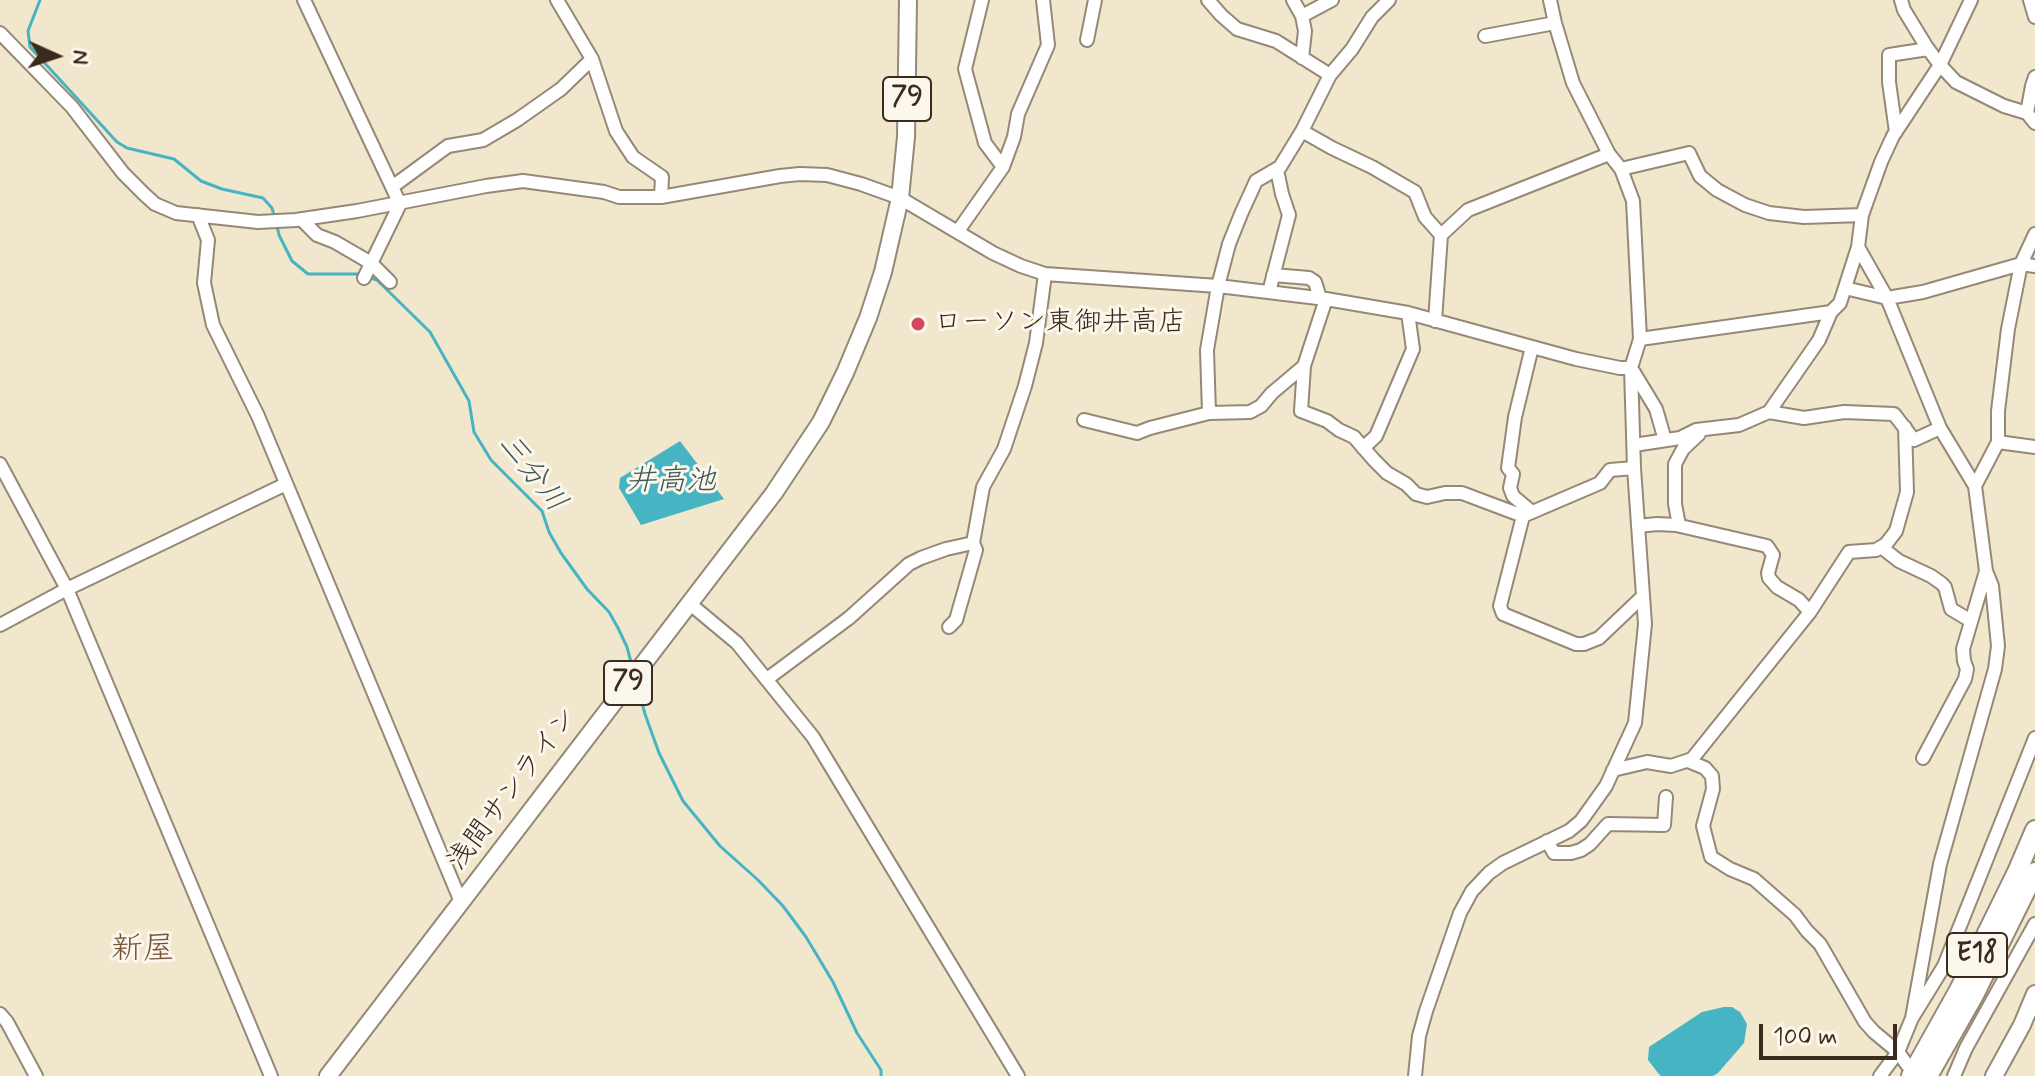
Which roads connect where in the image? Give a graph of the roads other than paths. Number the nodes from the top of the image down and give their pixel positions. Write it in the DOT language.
graph roads {
  1 [pos="304,0"];
  2 [pos="557,0"];
  3 [pos="908,0"];
  4 [pos="982,0"];
  5 [pos="1043,0"];
  6 [pos="1095,0"];
  7 [pos="1208,0"];
  8 [pos="1293,0"];
  9 [pos="1332,0"];
  10 [pos="1389,0"];
  11 [pos="1550,0"];
  12 [pos="1901,0"];
  13 [pos="1971,0"];
  14 [pos="2030,0"];
  15 [pos="1302,16"];
  16 [pos="2035,17"];
  17 [pos="1555,23"];
  18 [pos="0,33"];
  19 [pos="1485,36"];
  20 [pos="1087,40"];
  21 [pos="1928,49"];
  22 [pos="1302,58"];
  23 [pos="592,59"];
  24 [pos="1940,65"];
  25 [pos="1330,75"];
  26 [pos="2035,77"];
  27 [pos="2031,118"];
  28 [pos="1302,131"];
  29 [pos="1896,132"];
  30 [pos="1609,154"];
  31 [pos="1003,167"];
  32 [pos="1621,169"];
  33 [pos="1277,170"];
  34 [pos="392,187"];
  35 [pos="661,197"];
  36 [pos="900,198"];
  37 [pos="400,204"];
  38 [pos="198,215"];
  39 [pos="1862,215"];
  40 [pos="301,219"];
  41 [pos="958,231"];
  42 [pos="2035,234"];
  43 [pos="1441,235"];
  44 [pos="1858,247"];
  45 [pos="371,263"];
  46 [pos="2028,265"];
  47 [pos="1045,274"];
  48 [pos="1273,275"];
  49 [pos="364,278"];
  50 [pos="390,282"];
  51 [pos="1218,286"];
  52 [pos="1845,288"];
  53 [pos="1269,292"];
  54 [pos="1887,298"];
  55 [pos="1323,299"];
  56 [pos="1831,312"];
  57 [pos="1408,313"];
  58 [pos="1435,321"];
  59 [pos="1640,339"];
  60 [pos="1532,347"];
  61 [pos="1304,366"];
  62 [pos="1631,368"];
  63 [pos="1769,412"];
  64 [pos="1209,413"];
  65 [pos="1084,420"];
  66 [pos="1905,427"];
  67 [pos="1940,428"];
  68 [pos="1705,429"];
  69 [pos="1665,440"];
  70 [pos="1998,442"];
  71 [pos="1634,445"];
  72 [pos="2035,447"];
  73 [pos="1363,448"];
  74 [pos="0,464"];
  75 [pos="1634,468"];
  76 [pos="286,484"];
  77 [pos="1975,486"];
  78 [pos="1528,514"];
  79 [pos="1679,525"];
  80 [pos="1638,526"];
  81 [pos="973,543"];
  82 [pos="1881,547"];
  83 [pos="1986,571"];
  84 [pos="67,589"];
  85 [pos="1642,597"];
  86 [pos="689,603"];
  87 [pos="1810,612"];
  88 [pos="1971,621"];
  89 [pos="0,625"];
  90 [pos="949,627"];
  91 [pos="767,679"];
  92 [pos="2035,738"];
  93 [pos="1923,758"];
  94 [pos="1688,761"];
  95 [pos="1613,770"];
  96 [pos="1666,797"];
  97 [pos="2035,830"];
  98 [pos="1547,841"];
  99 [pos="2035,872"];
  100 [pos="461,902"];
  101 [pos="2035,924"];
  102 [pos="2035,994"];
  103 [pos="0,1014"];
  104 [pos="1912,1018"];
  105 [pos="1898,1052"];
  106 [pos="1909,1071"];
  107 [pos="36,1076"];
  108 [pos="271,1076"];
  109 [pos="328,1076"];
  110 [pos="1018,1076"];
  111 [pos="1415,1076"];
  112 [pos="1880,1076"];
  113 [pos="1928,1076"];
  114 [pos="1954,1076"];
  115 [pos="1994,1076"];
  1 -- 34 [label="street"];
  2 -- 23 [label="street"];
  3 -- 36 [label="main road, 浅間サンライン / 79"];
  4 -- 31 [label="street"];
  5 -- 31 [label="street"];
  6 -- 20 [label="street"];
  7 -- 22 [label="street"];
  8 -- 15 [label="street"];
  9 -- 15 [label="street"];
  10 -- 25 [label="street"];
  11 -- 17 [label="street"];
  12 -- 21 [label="street"];
  13 -- 24 [label="street"];
  14 -- 16 [label="street"];
  15 -- 22 [label="street"];
  17 -- 19 [label="street"];
  17 -- 30 [label="street"];
  18 -- 38 [label="street"];
  21 -- 24 [label="street"];
  21 -- 29 [label="street"];
  22 -- 25 [label="street"];
  23 -- 34 [label="street"];
  23 -- 35 [label="street"];
  24 -- 27 [label="street"];
  24 -- 29 [label="street"];
  25 -- 28 [label="street"];
  26 -- 27 [label="street"];
  28 -- 33 [label="street"];
  28 -- 43 [label="street"];
  29 -- 39 [label="street"];
  30 -- 32 [label="street"];
  30 -- 43 [label="street"];
  31 -- 41 [label="street"];
  32 -- 39 [label="street"];
  32 -- 59 [label="street"];
  33 -- 48 [label="street"];
  33 -- 51 [label="street"];
  34 -- 37 [label="street"];
  35 -- 36 [label="street"];
  35 -- 37 [label="street"];
  36 -- 41 [label="street"];
  36 -- 86 [label="main road, 浅間サンライン / 79"];
  37 -- 40 [label="street"];
  37 -- 45 [label="street"];
  38 -- 40 [label="street"];
  38 -- 76 [label="street"];
  39 -- 44 [label="street"];
  40 -- 45 [label="street"];
  41 -- 47 [label="street"];
  42 -- 46 [label="street"];
  43 -- 58 [label="street"];
  44 -- 52 [label="street"];
  44 -- 54 [label="street"];
  45 -- 49 [label="street"];
  45 -- 50 [label="street"];
  46 -- 54 [label="street"];
  46 -- 70 [label="street"];
  47 -- 51 [label="street"];
  47 -- 81 [label="street"];
  48 -- 53 [label="street"];
  48 -- 55 [label="street"];
  51 -- 53 [label="street"];
  51 -- 64 [label="street"];
  52 -- 54 [label="street"];
  52 -- 56 [label="street"];
  53 -- 55 [label="street"];
  54 -- 67 [label="street"];
  55 -- 57 [label="street"];
  55 -- 61 [label="street"];
  56 -- 59 [label="street"];
  56 -- 63 [label="street"];
  57 -- 58 [label="street"];
  57 -- 73 [label="street"];
  58 -- 60 [label="street"];
  59 -- 62 [label="street"];
  60 -- 62 [label="street"];
  60 -- 78 [label="street"];
  61 -- 64 [label="street"];
  61 -- 73 [label="street"];
  62 -- 69 [label="street"];
  62 -- 71 [label="street"];
  63 -- 66 [label="street"];
  63 -- 68 [label="street"];
  64 -- 65 [label="street"];
  66 -- 67 [label="street"];
  66 -- 82 [label="street"];
  67 -- 77 [label="street"];
  68 -- 69 [label="street"];
  68 -- 79 [label="street"];
  69 -- 71 [label="street"];
  70 -- 72 [label="street"];
  70 -- 77 [label="street"];
  71 -- 75 [label="street"];
  73 -- 78 [label="street"];
  74 -- 84 [label="street"];
  75 -- 78 [label="street"];
  75 -- 80 [label="street"];
  76 -- 84 [label="street"];
  76 -- 100 [label="street"];
  77 -- 83 [label="street"];
  78 -- 85 [label="street"];
  79 -- 80 [label="street"];
  79 -- 87 [label="street"];
  80 -- 85 [label="street"];
  81 -- 90 [label="street"];
  81 -- 91 [label="street"];
  82 -- 87 [label="street"];
  82 -- 88 [label="street"];
  83 -- 88 [label="street"];
  83 -- 104 [label="street"];
  84 -- 89 [label="street"];
  84 -- 108 [label="street"];
  85 -- 95 [label="street"];
  86 -- 91 [label="street"];
  86 -- 100 [label="main road, 浅間サンライン / 79"];
  87 -- 94 [label="street"];
  88 -- 93 [label="street"];
  91 -- 110 [label="street"];
  92 -- 104 [label="street"];
  94 -- 95 [label="street"];
  94 -- 105 [label="street"];
  95 -- 98 [label="street"];
  96 -- 98 [label="street"];
  97 -- 106 [label="highway, E18"];
  98 -- 111 [label="street"];
  99 -- 113 [label="highway, E18"];
  100 -- 109 [label="main road, 浅間サンライン / 79"];
  101 -- 114 [label="street"];
  102 -- 115 [label="main road"];
  103 -- 107 [label="street"];
  104 -- 105 [label="street"];
  105 -- 106 [label="street"];
  105 -- 112 [label="street"];
}
